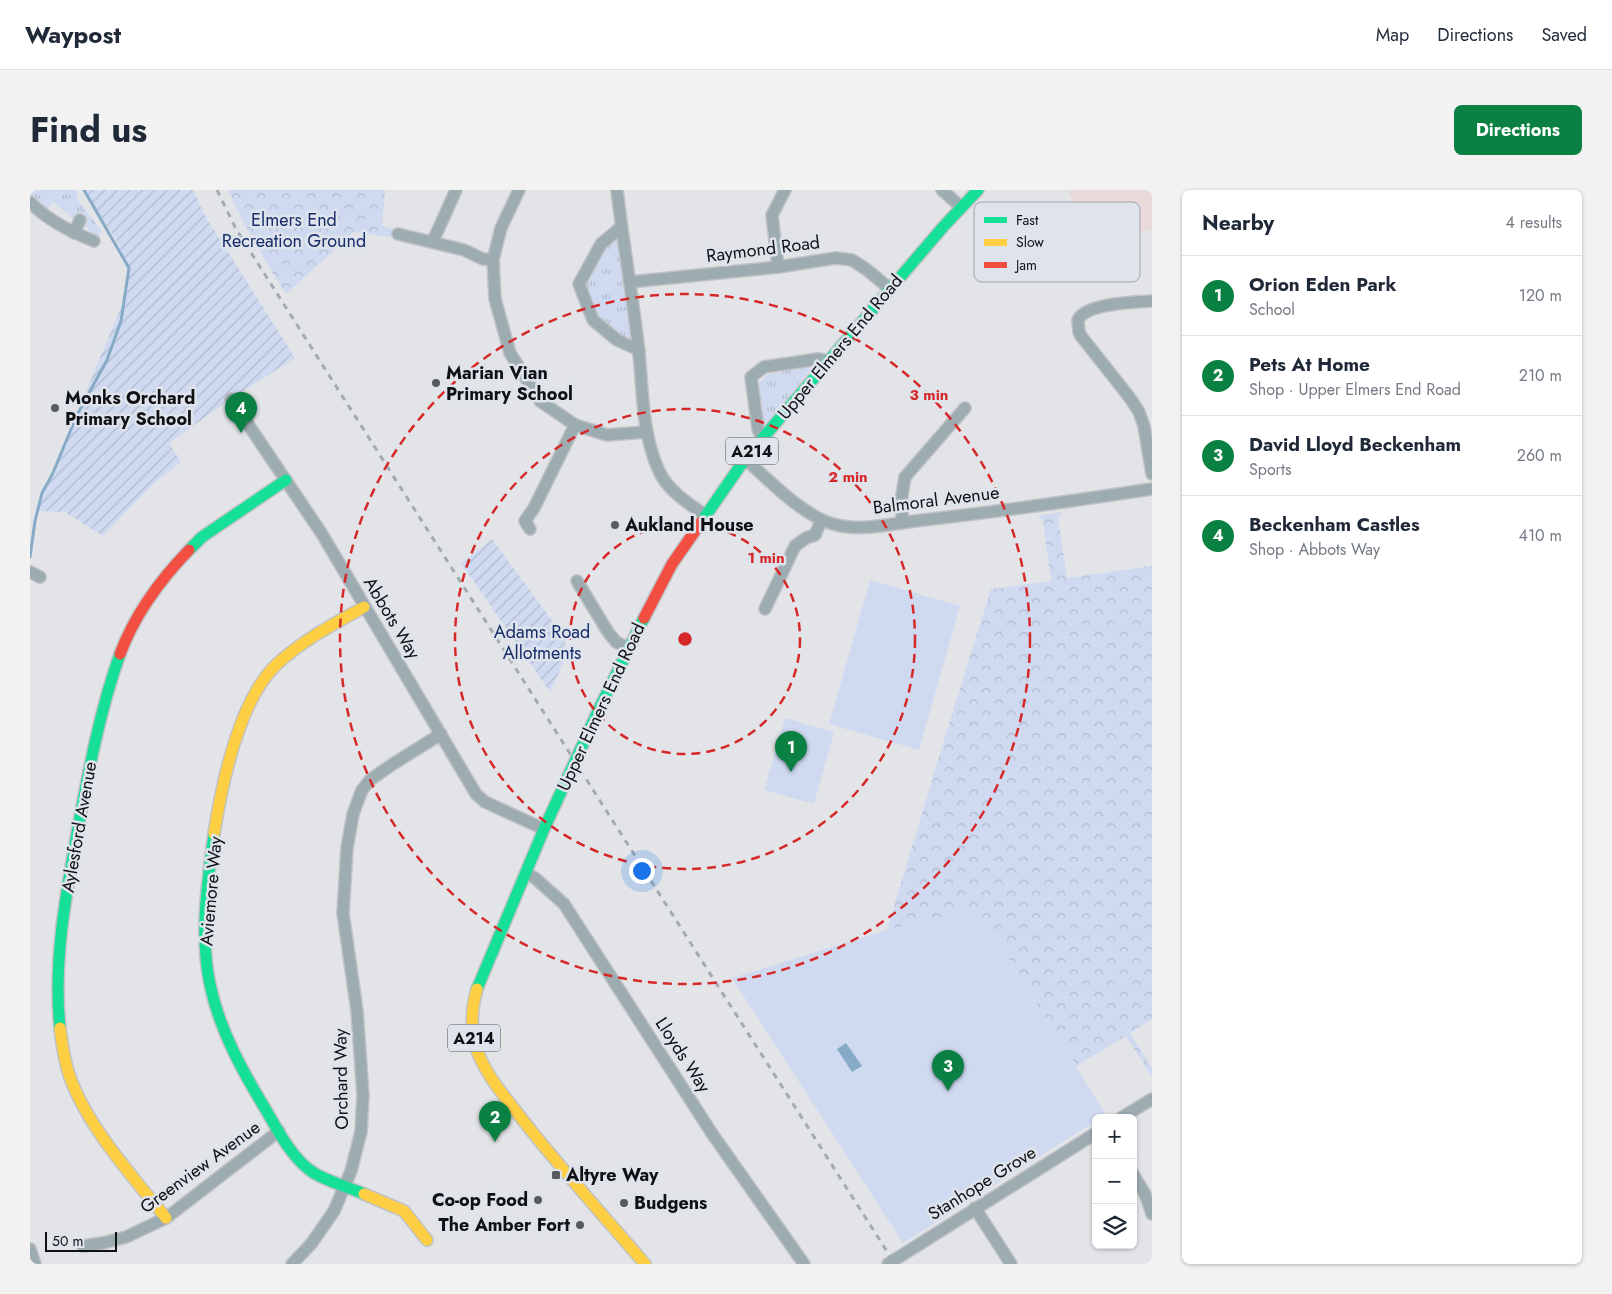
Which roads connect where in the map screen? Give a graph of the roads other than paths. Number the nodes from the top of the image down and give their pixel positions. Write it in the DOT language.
graph roads {
  1 [pos="456,190"];
  2 [pos="519,190"];
  3 [pos="617,190"];
  4 [pos="785,190"];
  5 [pos="942,190"];
  6 [pos="978,190"];
  7 [pos="30,202"];
  8 [pos="961,207"];
  9 [pos="80,220"];
  10 [pos="621,227"];
  11 [pos="74,233"];
  12 [pos="398,234"];
  13 [pos="94,241"];
  14 [pos="433,241"];
  15 [pos="493,260"];
  16 [pos="778,267"];
  17 [pos="630,282"];
  18 [pos="890,289"];
  19 [pos="1152,301"];
  20 [pos="638,350"];
  21 [pos="829,361"];
  22 [pos="231,399"];
  23 [pos="965,408"];
  24 [pos="575,425"];
  25 [pos="646,432"];
  26 [pos="762,439"];
  27 [pos="746,459"];
  28 [pos="1152,474"];
  29 [pos="286,480"];
  30 [pos="1152,489"];
  31 [pos="705,515"];
  32 [pos="821,520"];
  33 [pos="902,522"];
  34 [pos="530,529"];
  35 [pos="577,581"];
  36 [pos="364,607"];
  37 [pos="765,610"];
  38 [pos="628,648"];
  39 [pos="441,734"];
  40 [pos="544,829"];
  41 [pos="526,873"];
  42 [pos="1152,1099"];
  43 [pos="1128,1114"];
  44 [pos="279,1131"];
  45 [pos="1092,1136"];
  46 [pos="1137,1181"];
  47 [pos="346,1186"];
  48 [pos="976,1208"];
  49 [pos="1152,1214"];
  50 [pos="166,1218"];
  51 [pos="427,1240"];
  52 [pos="83,1246"];
  53 [pos="30,1249"];
  54 [pos="637,1255"];
  55 [pos="35,1264"];
  56 [pos="292,1264"];
  57 [pos="628,1264"];
  58 [pos="646,1264"];
  59 [pos="804,1264"];
  60 [pos="888,1264"];
  61 [pos="1011,1264"];
  1 -- 14 [label="street"];
  2 -- 15 [label="street"];
  3 -- 10 [label="street"];
  4 -- 16 [label="street"];
  5 -- 8 [label="street"];
  6 -- 8 [label="street, Upper Elmers End Road / A214"];
  7 -- 11 [label="street"];
  8 -- 18 [label="street, Upper Elmers End Road / A214"];
  9 -- 11 [label="street"];
  10 -- 17 [label="street"];
  10 -- 20 [label="street"];
  11 -- 13 [label="street"];
  12 -- 14 [label="street"];
  14 -- 15 [label="street"];
  15 -- 24 [label="street"];
  16 -- 17 [label="street, Raymond Road"];
  16 -- 18 [label="street, Raymond Road"];
  17 -- 20 [label="street"];
  18 -- 21 [label="street, Upper Elmers End Road / A214"];
  19 -- 28 [label="street"];
  20 -- 25 [label="street"];
  21 -- 26 [label="street, Upper Elmers End Road / A214"];
  21 -- 26 [label="street"];
  22 -- 29 [label="street, Abbots Way"];
  23 -- 33 [label="street"];
  24 -- 25 [label="street"];
  24 -- 34 [label="street"];
  25 -- 31 [label="street"];
  26 -- 27 [label="street, Upper Elmers End Road / A214"];
  27 -- 31 [label="street, Upper Elmers End Road / A214"];
  27 -- 32 [label="street, Balmoral Avenue"];
  29 -- 36 [label="street, Abbots Way"];
  29 -- 50 [label="street, Aylesford Avenue"];
  30 -- 33 [label="street, Balmoral Avenue"];
  31 -- 38 [label="street, Upper Elmers End Road / A214"];
  32 -- 33 [label="street, Balmoral Avenue"];
  32 -- 37 [label="street"];
  35 -- 38 [label="street"];
  36 -- 39 [label="street, Abbots Way"];
  36 -- 44 [label="street, Aviemore Way"];
  38 -- 40 [label="street, Upper Elmers End Road / A214"];
  39 -- 40 [label="street, Abbots Way"];
  39 -- 47 [label="street, Orchard Way"];
  40 -- 41 [label="street, Upper Elmers End Road / A214"];
  41 -- 54 [label="street, Upper Elmers End Road / A214"];
  41 -- 59 [label="street, Lloyds Way"];
  42 -- 43 [label="street"];
  44 -- 47 [label="street, Aviemore Way"];
  44 -- 50 [label="street, Greenview Avenue"];
  45 -- 48 [label="street, Stanhope Grove"];
  46 -- 49 [label="street"];
  47 -- 51 [label="street, Aviemore Way"];
  47 -- 56 [label="street, Orchard Way"];
  48 -- 60 [label="street, Stanhope Grove"];
  48 -- 61 [label="street"];
  50 -- 52 [label="street, Greenview Avenue"];
  53 -- 55 [label="street"];
  54 -- 57 [label="street"];
  54 -- 58 [label="street, Upper Elmers End Road / A214"];
}
